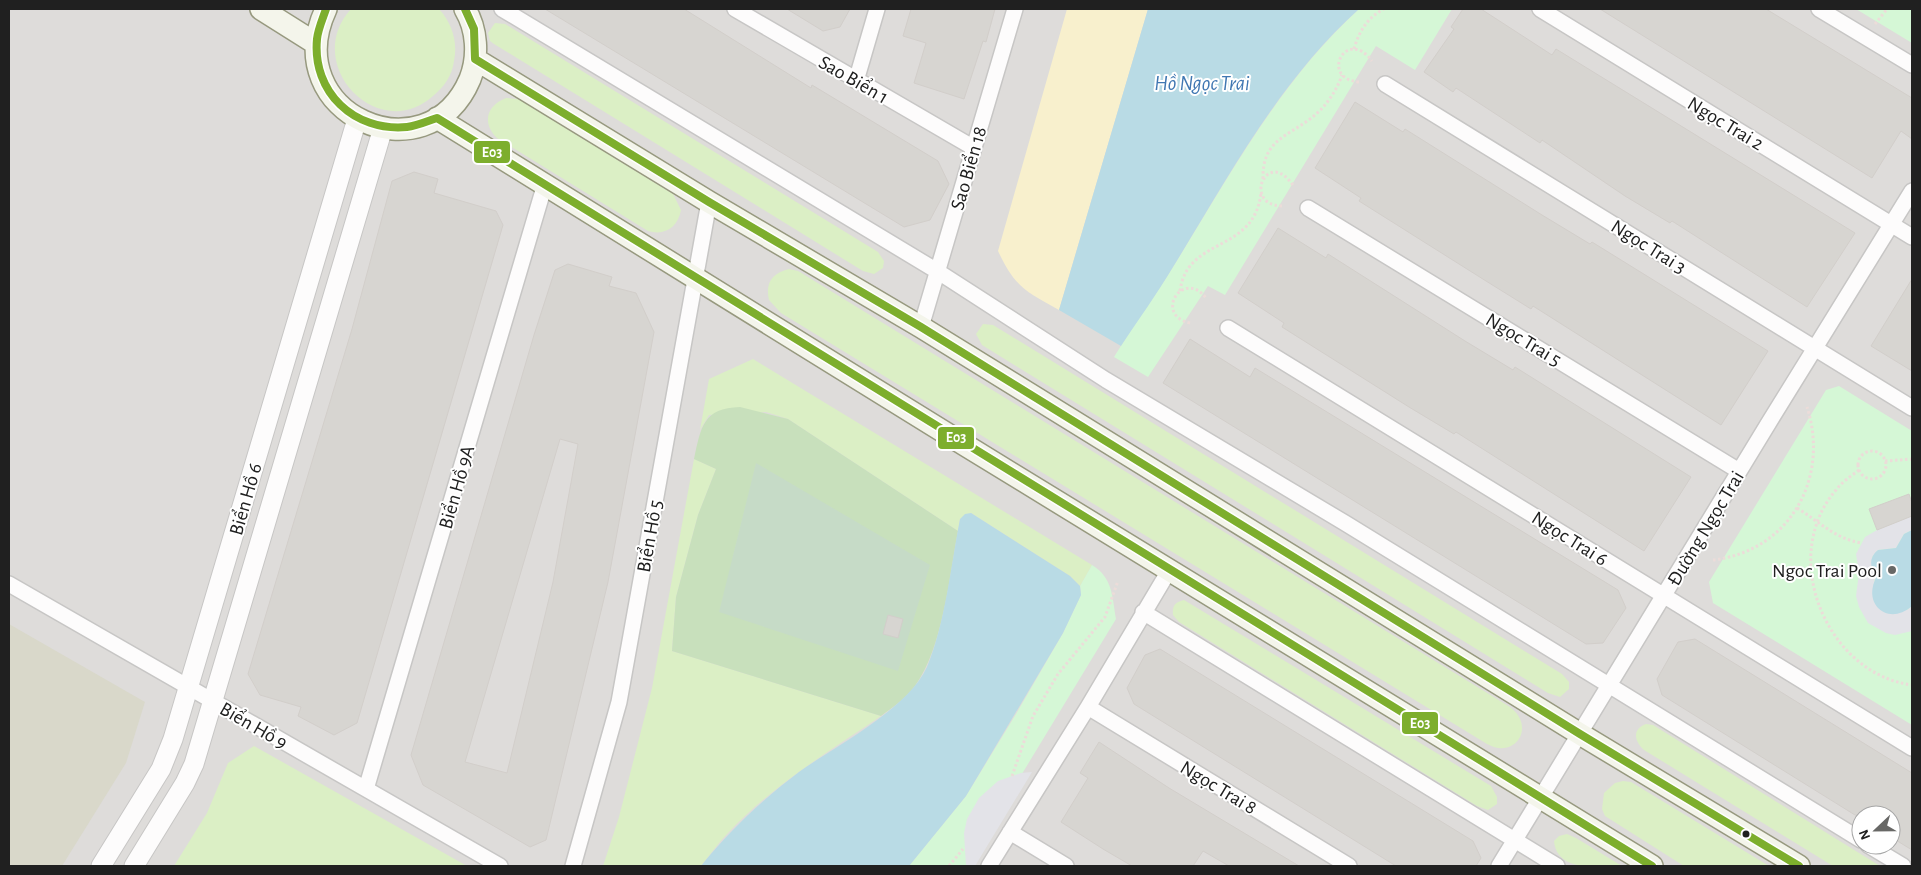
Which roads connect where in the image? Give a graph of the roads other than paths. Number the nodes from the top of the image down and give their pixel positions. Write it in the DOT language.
graph roads {
  1 [pos="261,9"];
  2 [pos="326,9"];
  3 [pos="465,9"];
  4 [pos="502,9"];
  5 [pos="735,9"];
  6 [pos="877,9"];
  7 [pos="1015,9"];
  8 [pos="1540,9"];
  9 [pos="1819,9"];
  10 [pos="315,43"];
  11 [pos="475,59"];
  12 [pos="1912,65"];
  13 [pos="856,81"];
  14 [pos="1385,84"];
  15 [pos="438,118"];
  16 [pos="357,119"];
  17 [pos="382,128"];
  18 [pos="974,148"];
  19 [pos="545,184"];
  20 [pos="1912,191"];
  21 [pos="709,202"];
  22 [pos="1308,208"];
  23 [pos="1892,224"];
  24 [pos="1912,237"];
  25 [pos="937,271"];
  26 [pos="697,278"];
  27 [pos="921,327"];
  28 [pos="1228,328"];
  29 [pos="1814,348"];
  30 [pos="1912,408"];
  31 [pos="1739,470"];
  32 [pos="1170,569"];
  33 [pos="9,584"];
  34 [pos="1664,596"];
  35 [pos="1143,612"];
  36 [pos="1609,685"];
  37 [pos="189,688"];
  38 [pos="213,702"];
  39 [pos="1088,707"];
  40 [pos="1580,734"];
  41 [pos="1912,748"];
  42 [pos="366,790"];
  43 [pos="1540,798"];
  44 [pos="1010,832"];
  45 [pos="1851,834"];
  46 [pos="1514,841"];
  47 [pos="1885,855"];
  48 [pos="101,866"];
  49 [pos="134,866"];
  50 [pos="500,866"];
  51 [pos="573,866"];
  52 [pos="989,866"];
  53 [pos="1066,866"];
  54 [pos="1349,866"];
  55 [pos="1499,866"];
  56 [pos="1557,866"];
  57 [pos="1652,866"];
  58 [pos="1800,866"];
  59 [pos="1903,866"];
  1 -- 10 [label="main road"];
  2 -- 10 [label="main road"];
  3 -- 11 [label="main road"];
  4 -- 25 [label="street"];
  5 -- 13 [label="street, Sao Biển 1"];
  6 -- 13 [label="street"];
  7 -- 18 [label="street, Sao Biển 18"];
  8 -- 23 [label="street, Ngọc Trai 2"];
  9 -- 12 [label="street"];
  10 -- 16 [label="main road"];
  11 -- 15 [label="main road"];
  11 -- 21 [label="main road"];
  13 -- 18 [label="street, Sao Biển 1"];
  14 -- 29 [label="street, Ngọc Trai 3"];
  15 -- 17 [label="main road"];
  15 -- 19 [label="main road"];
  16 -- 17 [label="main road"];
  16 -- 37 [label="street, Biển Hồ 6"];
  17 -- 38 [label="street, Biển Hồ 6"];
  18 -- 25 [label="street, Sao Biển 18"];
  19 -- 26 [label="main road"];
  19 -- 42 [label="street, Biển Hồ 9A"];
  20 -- 23 [label="street, Đường Ngọc Trai"];
  21 -- 26 [label="street, Biển Hồ 5"];
  21 -- 27 [label="main road"];
  22 -- 31 [label="street, Ngọc Trai 5"];
  23 -- 24 [label="street, Ngọc Trai 2"];
  23 -- 29 [label="street, Đường Ngọc Trai"];
  25 -- 27 [label="street, Sao Biển 18"];
  25 -- 36 [label="street"];
  26 -- 32 [label="main road"];
  26 -- 51 [label="street, Biển Hồ 5"];
  27 -- 40 [label="main road"];
  28 -- 34 [label="street, Ngọc Trai 6"];
  29 -- 30 [label="street, Ngọc Trai 3"];
  29 -- 31 [label="street, Đường Ngọc Trai"];
  31 -- 34 [label="street, Đường Ngọc Trai"];
  32 -- 35 [label="street"];
  32 -- 43 [label="main road"];
  33 -- 37 [label="street, Biển Hồ 9"];
  34 -- 36 [label="street, Đường Ngọc Trai"];
  34 -- 41 [label="street, Ngọc Trai 6"];
  35 -- 39 [label="street"];
  35 -- 46 [label="street"];
  36 -- 40 [label="street, Đường Ngọc Trai"];
  36 -- 45 [label="street"];
  37 -- 38 [label="street, Biển Hồ 9"];
  37 -- 48 [label="street, Biển Hồ 6"];
  38 -- 42 [label="street, Biển Hồ 9"];
  38 -- 49 [label="street, Biển Hồ 6"];
  39 -- 44 [label="street"];
  39 -- 54 [label="street, Ngọc Trai 8"];
  40 -- 43 [label="street, Đường Ngọc Trai"];
  40 -- 58 [label="main road"];
  42 -- 50 [label="street, Biển Hồ 9"];
  43 -- 46 [label="street, Đường Ngọc Trai"];
  43 -- 57 [label="main road"];
  44 -- 52 [label="street"];
  44 -- 53 [label="street"];
  46 -- 55 [label="street, Đường Ngọc Trai"];
  46 -- 56 [label="street"];
  47 -- 59 [label="street"];
}
